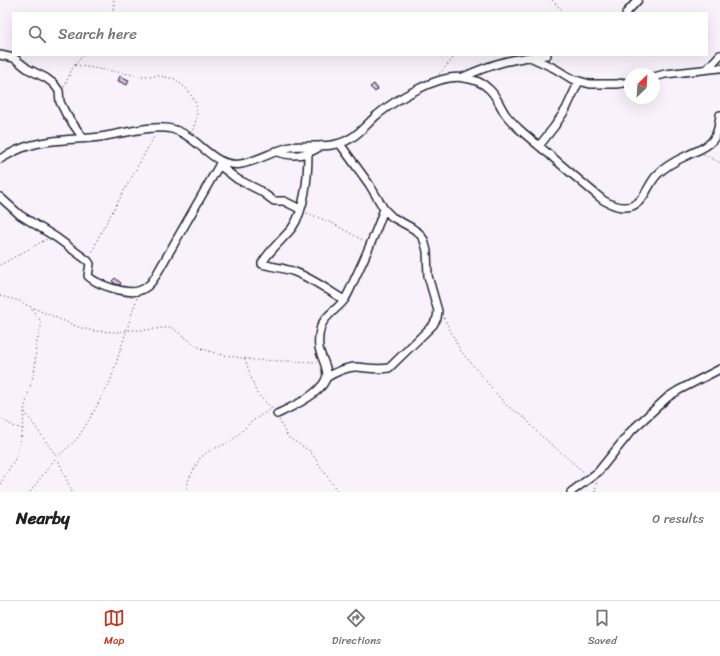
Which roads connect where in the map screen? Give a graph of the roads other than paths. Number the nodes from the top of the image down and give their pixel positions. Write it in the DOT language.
graph roads {
  1 [pos="638,0"];
  2 [pos="627,12"];
  3 [pos="0,55"];
  4 [pos="720,55"];
  5 [pos="538,56"];
  6 [pos="530,57"];
  7 [pos="720,68"];
  8 [pos="707,69"];
  9 [pos="660,75"];
  10 [pos="463,77"];
  11 [pos="579,81"];
  12 [pos="624,83"];
  13 [pos="720,115"];
  14 [pos="83,138"];
  15 [pos="340,144"];
  16 [pos="322,145"];
  17 [pos="539,146"];
  18 [pos="274,151"];
  19 [pos="308,154"];
  20 [pos="0,160"];
  21 [pos="220,163"];
  22 [pos="0,198"];
  23 [pos="300,209"];
  24 [pos="384,209"];
  25 [pos="344,300"];
  26 [pos="720,369"];
  27 [pos="326,378"];
  28 [pos="277,414"];
  29 [pos="571,492"];
  1 -- 2 [label="street"];
  3 -- 14 [label="street"];
  4 -- 8 [label="street"];
  5 -- 6 [label="street"];
  6 -- 10 [label="street"];
  6 -- 11 [label="street"];
  7 -- 8 [label="street"];
  8 -- 9 [label="street"];
  10 -- 15 [label="street"];
  10 -- 17 [label="street"];
  11 -- 12 [label="street"];
  11 -- 17 [label="street"];
  13 -- 17 [label="street"];
  14 -- 20 [label="street"];
  14 -- 21 [label="street"];
  15 -- 16 [label="street"];
  15 -- 24 [label="street"];
  16 -- 18 [label="street"];
  16 -- 19 [label="street"];
  18 -- 19 [label="street"];
  18 -- 21 [label="street"];
  19 -- 23 [label="street"];
  21 -- 22 [label="street"];
  21 -- 23 [label="street"];
  23 -- 25 [label="street"];
  24 -- 25 [label="street"];
  24 -- 27 [label="street"];
  25 -- 27 [label="street"];
  26 -- 29 [label="street"];
  27 -- 28 [label="street"];
}
